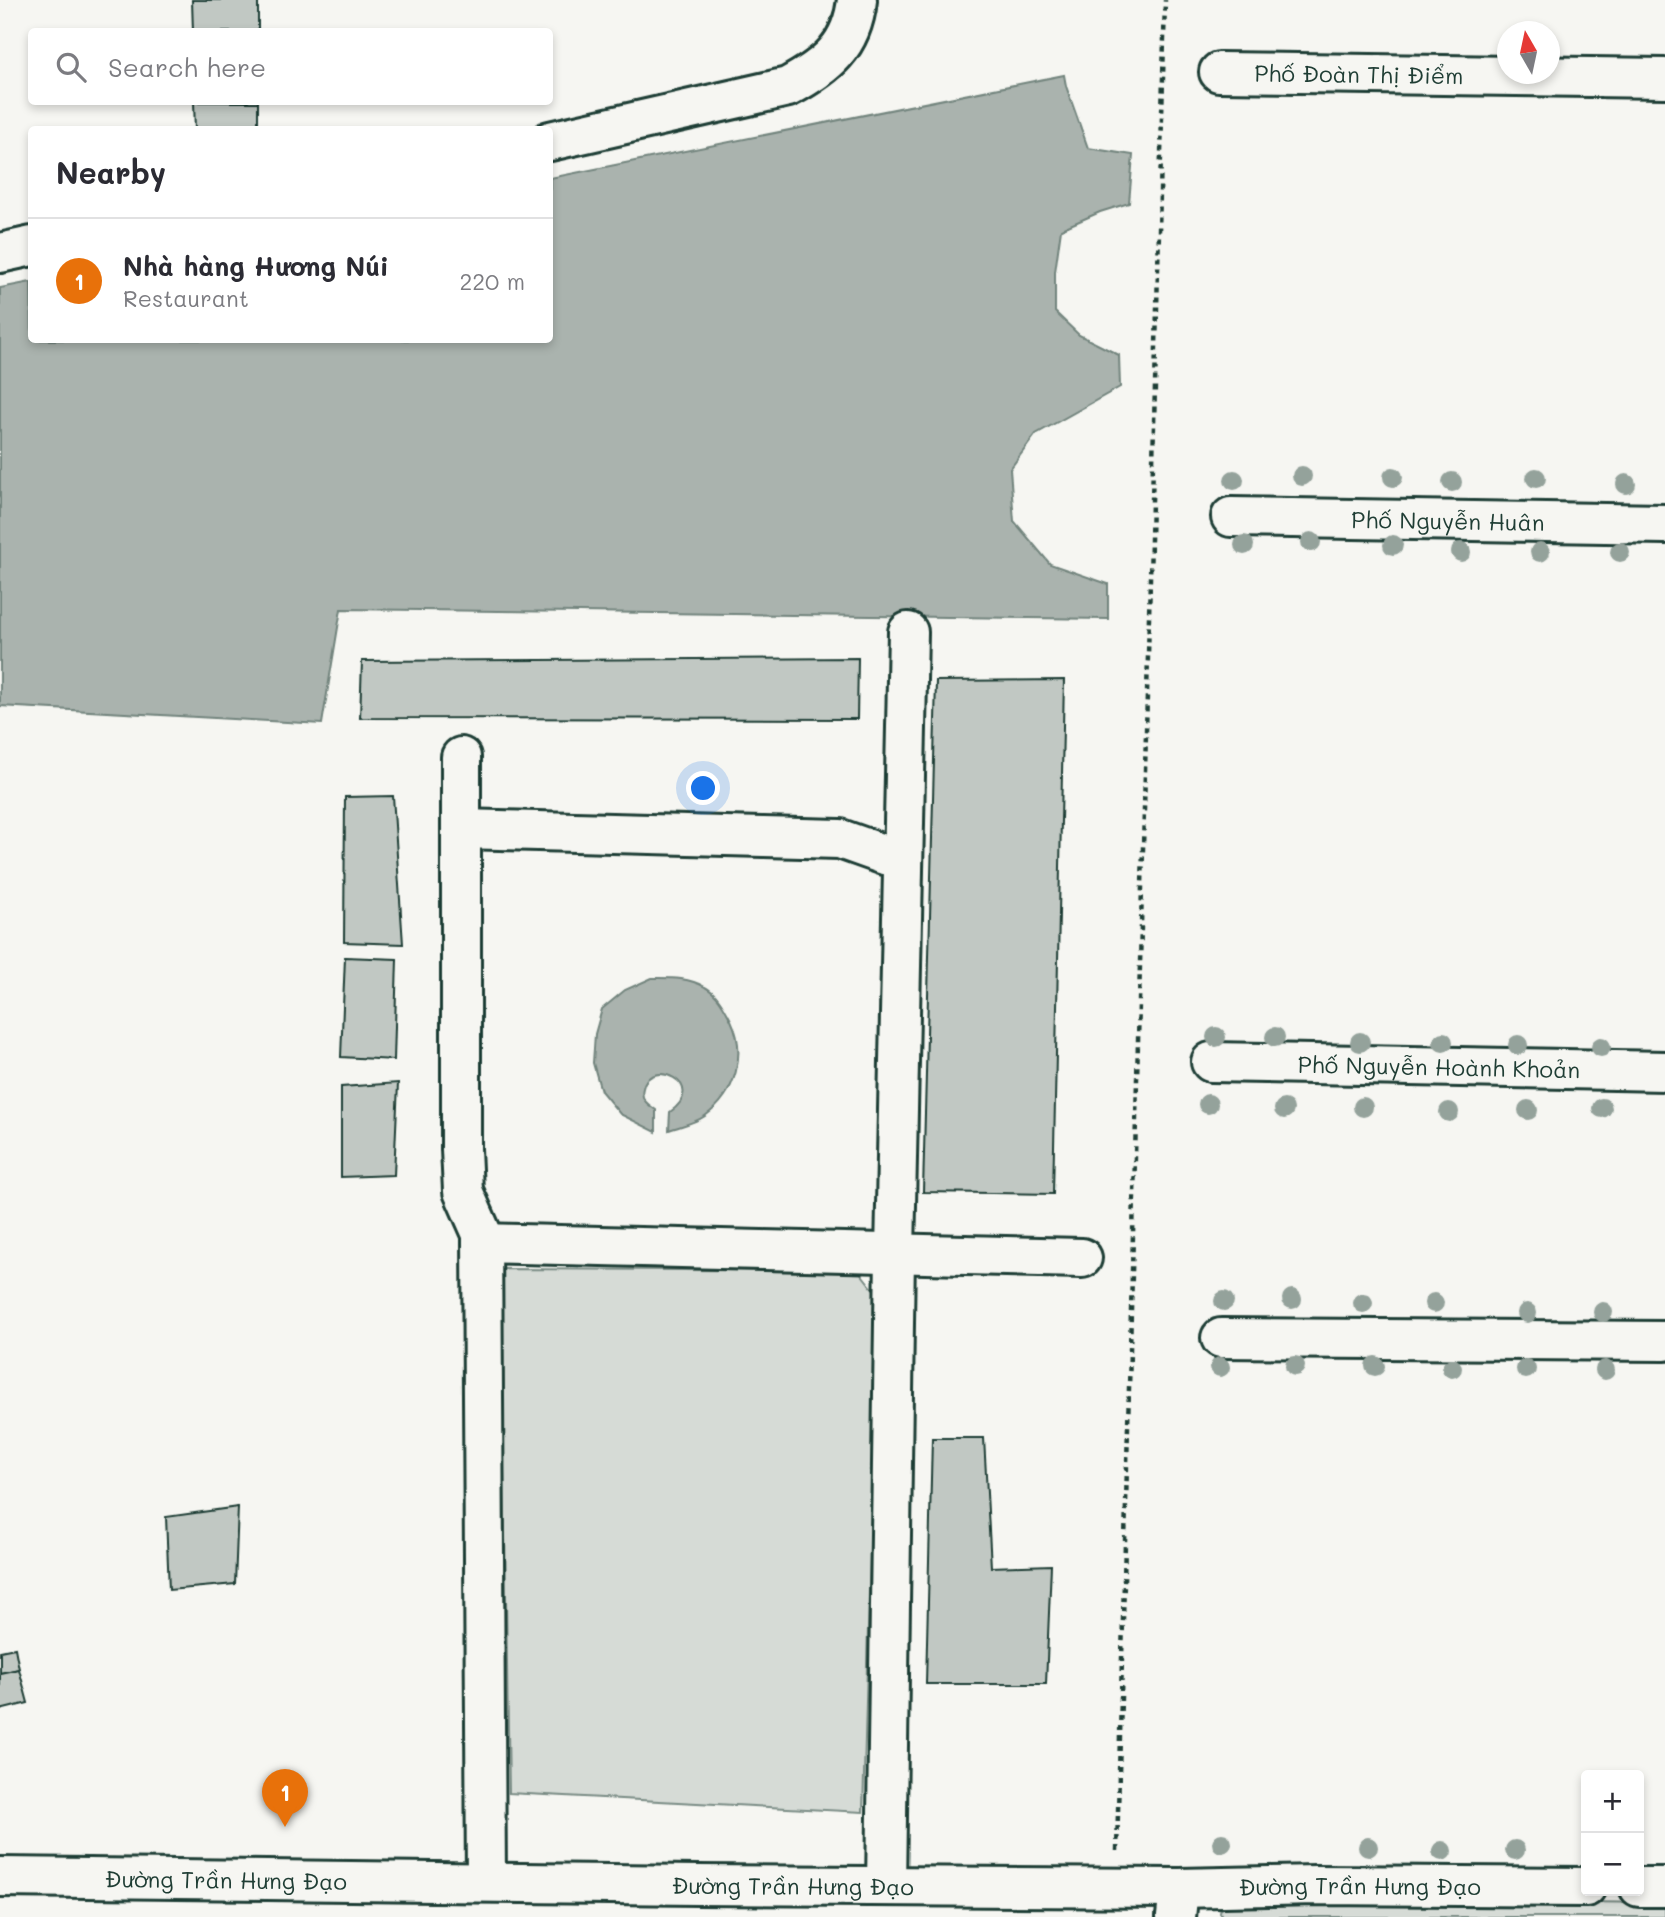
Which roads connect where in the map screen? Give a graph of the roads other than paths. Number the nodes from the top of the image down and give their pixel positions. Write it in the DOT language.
graph roads {
  1 [pos="857,0"];
  2 [pos="1219,72"];
  3 [pos="1665,78"];
  4 [pos="553,140"];
  5 [pos="28,247"];
  6 [pos="0,253"];
  7 [pos="1231,517"];
  8 [pos="1665,524"];
  9 [pos="908,632"];
  10 [pos="461,757"];
  11 [pos="461,829"];
  12 [pos="903,857"];
  13 [pos="1212,1062"];
  14 [pos="1665,1071"];
  15 [pos="482,1243"];
  16 [pos="895,1253"];
  17 [pos="1082,1258"];
  18 [pos="1222,1338"];
  19 [pos="1665,1341"];
  20 [pos="0,1877"];
  21 [pos="486,1882"];
  22 [pos="886,1886"];
  23 [pos="1581,1887"];
  24 [pos="1644,1887"];
  25 [pos="1665,1887"];
  26 [pos="1178,1902"];
  1 -- 4 [label="street"];
  2 -- 3 [label="street, Phố Đoàn Thị Điểm"];
  5 -- 6 [label="street"];
  7 -- 8 [label="street, Phố Nguyễn Huân"];
  9 -- 12 [label="street"];
  10 -- 11 [label="street"];
  11 -- 12 [label="street"];
  11 -- 15 [label="street"];
  12 -- 16 [label="street"];
  13 -- 14 [label="street, Phố Nguyễn Hoành Khoản"];
  15 -- 16 [label="street"];
  15 -- 21 [label="street"];
  16 -- 17 [label="street"];
  16 -- 22 [label="street"];
  18 -- 19 [label="street"];
  20 -- 21 [label="street, Đường Trần Hưng Đạo"];
  21 -- 22 [label="street, Đường Trần Hưng Đạo"];
  22 -- 26 [label="street, Đường Trần Hưng Đạo"];
  23 -- 26 [label="street, Đường Trần Hưng Đạo"];
  24 -- 25 [label="street"];
}
